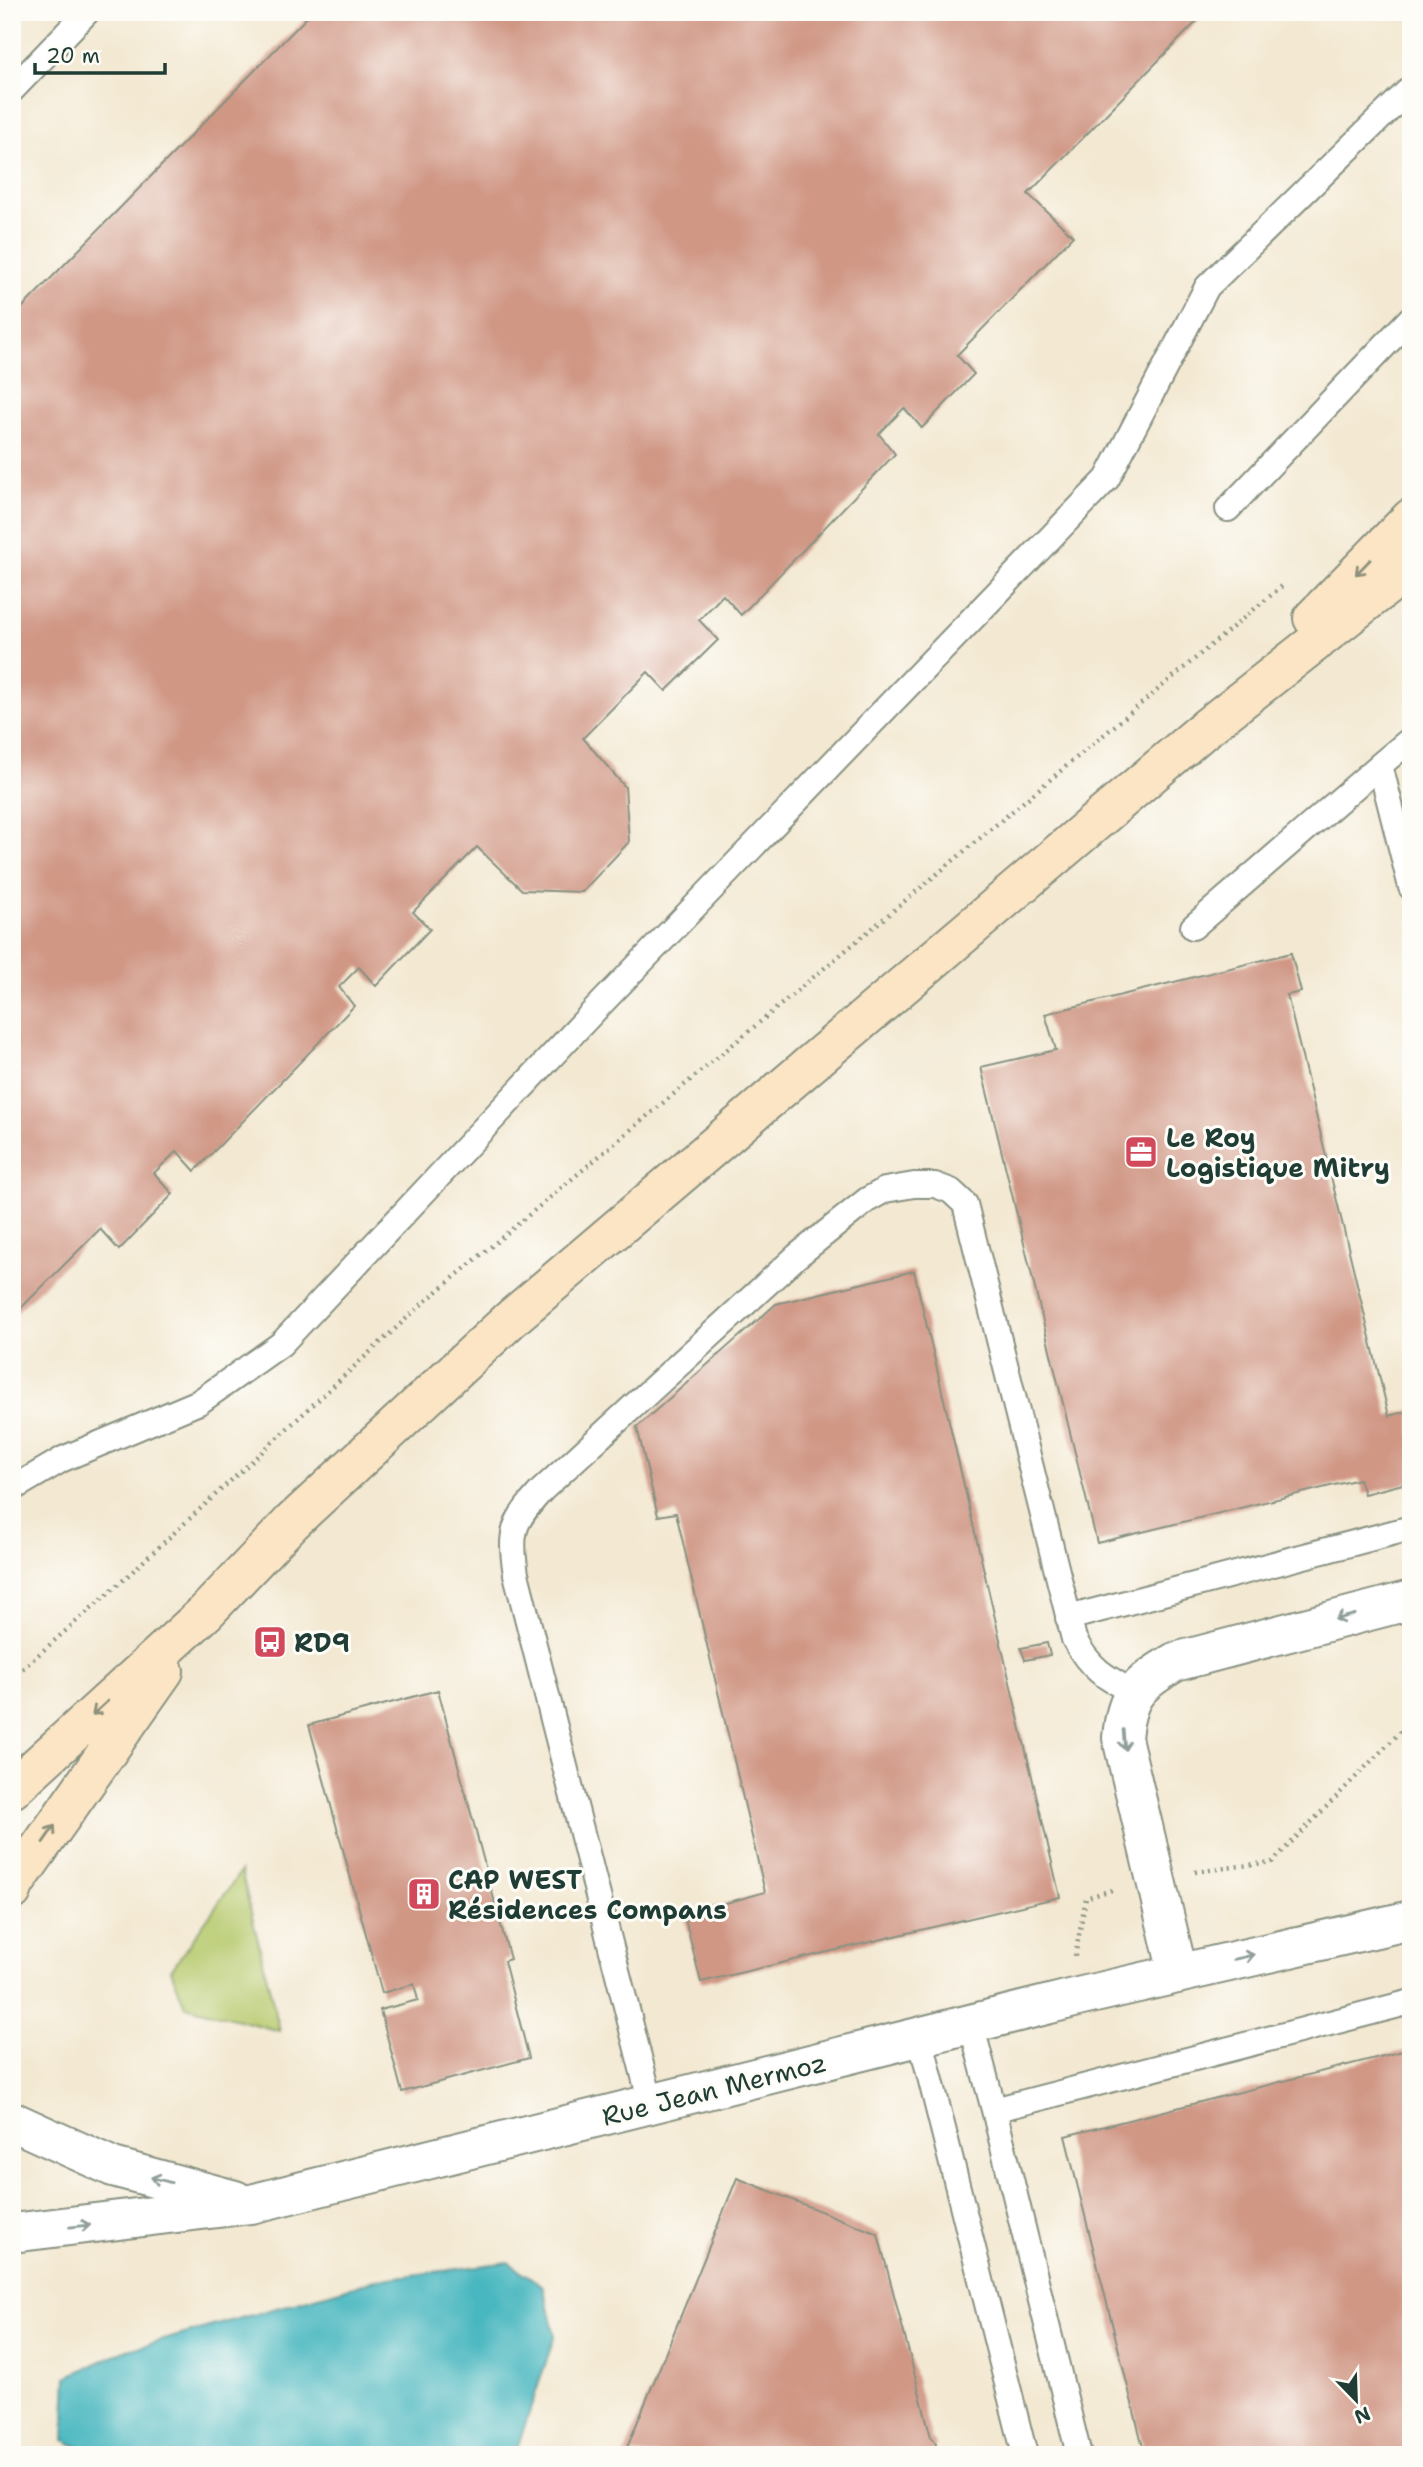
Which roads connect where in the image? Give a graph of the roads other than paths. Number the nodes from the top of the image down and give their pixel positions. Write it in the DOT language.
graph roads {
  1 [pos="87,12"];
  2 [pos="1411,88"];
  3 [pos="12,90"];
  4 [pos="1411,318"];
  5 [pos="1228,509"];
  6 [pos="1411,518"];
  7 [pos="1411,567"];
  8 [pos="1206,727"];
  9 [pos="1411,739"];
  10 [pos="1380,765"];
  11 [pos="1411,887"];
  12 [pos="1193,927"];
  13 [pos="12,1489"];
  14 [pos="1411,1528"];
  15 [pos="1411,1600"];
  16 [pos="205,1613"];
  17 [pos="1068,1618"];
  18 [pos="1134,1693"];
  19 [pos="12,1789"];
  20 [pos="12,1891"];
  21 [pos="1411,1920"];
  22 [pos="1178,1972"];
  23 [pos="1411,2002"];
  24 [pos="971,2024"];
  25 [pos="920,2037"];
  26 [pos="651,2104"];
  27 [pos="994,2110"];
  28 [pos="12,2121"];
  29 [pos="251,2204"];
  30 [pos="12,2233"];
  31 [pos="1025,2455"];
  32 [pos="1079,2455"];
  1 -- 3 [label="lane"];
  2 -- 13 [label="lane"];
  4 -- 5 [label="lane"];
  6 -- 8 [label="main road, one-way"];
  7 -- 8 [label="main road"];
  8 -- 16 [label="main road"];
  9 -- 10 [label="lane"];
  10 -- 11 [label="lane"];
  10 -- 12 [label="lane"];
  14 -- 17 [label="lane"];
  15 -- 18 [label="street, one-way"];
  16 -- 19 [label="main road, one-way"];
  20 -- 16 [label="main road, one-way"];
  17 -- 18 [label="lane"];
  17 -- 26 [label="lane"];
  18 -- 22 [label="street, one-way"];
  22 -- 21 [label="street, Rue Jean Mermoz, one-way"];
  22 -- 24 [label="street, Rue Jean Mermoz"];
  23 -- 27 [label="lane"];
  24 -- 25 [label="street, Rue Jean Mermoz"];
  24 -- 27 [label="lane"];
  25 -- 26 [label="street, Rue Jean Mermoz"];
  25 -- 31 [label="lane"];
  26 -- 29 [label="street, Rue Jean Mermoz"];
  27 -- 32 [label="lane"];
  29 -- 28 [label="street, Rue Jean Mermoz, one-way"];
  30 -- 29 [label="street, Rue Jean Mermoz, one-way"];
}
